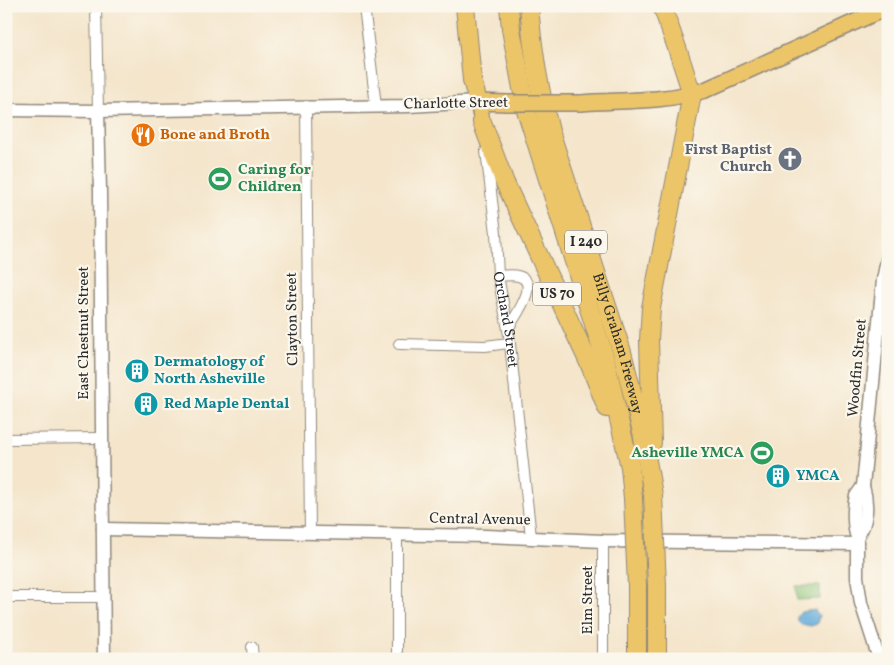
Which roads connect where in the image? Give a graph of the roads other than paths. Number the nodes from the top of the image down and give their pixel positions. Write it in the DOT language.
graph roads {
  1 [pos="96,6"];
  2 [pos="364,6"];
  3 [pos="466,6"];
  4 [pos="509,6"];
  5 [pos="529,6"];
  6 [pos="662,6"];
  7 [pos="888,7"];
  8 [pos="692,94"];
  9 [pos="478,102"];
  10 [pos="306,106"];
  11 [pos="376,106"];
  12 [pos="6,110"];
  13 [pos="98,111"];
  14 [pos="482,122"];
  15 [pos="888,254"];
  16 [pos="498,276"];
  17 [pos="508,328"];
  18 [pos="510,343"];
  19 [pos="399,344"];
  20 [pos="101,438"];
  21 [pos="6,439"];
  22 [pos="630,467"];
  23 [pos="651,476"];
  24 [pos="102,529"];
  25 [pos="310,532"];
  26 [pos="397,534"];
  27 [pos="530,537"];
  28 [pos="857,540"];
  29 [pos="603,542"];
  30 [pos="6,597"];
  31 [pos="104,597"];
  32 [pos="252,647"];
  33 [pos="104,659"];
  34 [pos="253,659"];
  35 [pos="397,659"];
  36 [pos="603,659"];
  37 [pos="636,659"];
  38 [pos="657,659"];
  39 [pos="879,659"];
  1 -- 13 [label="street, East Chestnut Street"];
  2 -- 11 [label="street"];
  3 -- 9 [label="highway"];
  4 -- 22 [label="highway, Billy Graham Freeway / I 240"];
  5 -- 23 [label="highway, Billy Graham Freeway / I 240"];
  6 -- 8 [label="highway"];
  7 -- 8 [label="main road, Charlotte Street"];
  8 -- 9 [label="main road, Charlotte Street, bridge"];
  8 -- 23 [label="highway"];
  9 -- 11 [label="street, Charlotte Street"];
  9 -- 14 [label="main road, Orchard Street / US 70"];
  10 -- 11 [label="street, Charlotte Street"];
  10 -- 13 [label="street, Charlotte Street"];
  10 -- 25 [label="street, Clayton Street"];
  12 -- 13 [label="street, Charlotte Street"];
  13 -- 20 [label="street, East Chestnut Street"];
  14 -- 16 [label="street, Orchard Street"];
  14 -- 22 [label="highway, US 70"];
  15 -- 28 [label="street, Woodfin Street"];
  16 -- 17 [label="street, Orchard Street"];
  16 -- 17 [label="street"];
  17 -- 18 [label="street, Orchard Street"];
  18 -- 19 [label="street"];
  18 -- 27 [label="street, Orchard Street"];
  20 -- 21 [label="street"];
  20 -- 24 [label="street, East Chestnut Street"];
  22 -- 37 [label="highway, Billy Graham Freeway / I 240, bridge"];
  23 -- 38 [label="highway, Billy Graham Freeway / I 240, bridge"];
  24 -- 25 [label="street, Central Avenue"];
  24 -- 31 [label="street, East Chestnut Street"];
  25 -- 26 [label="street, Central Avenue"];
  26 -- 27 [label="street, Central Avenue"];
  26 -- 35 [label="street"];
  27 -- 29 [label="street, Central Avenue"];
  28 -- 29 [label="street, Central Avenue"];
  28 -- 39 [label="street, Woodfin Street"];
  29 -- 36 [label="street, Elm Street"];
  30 -- 31 [label="street"];
  31 -- 33 [label="street, East Chestnut Street"];
  32 -- 34 [label="street"];
}
